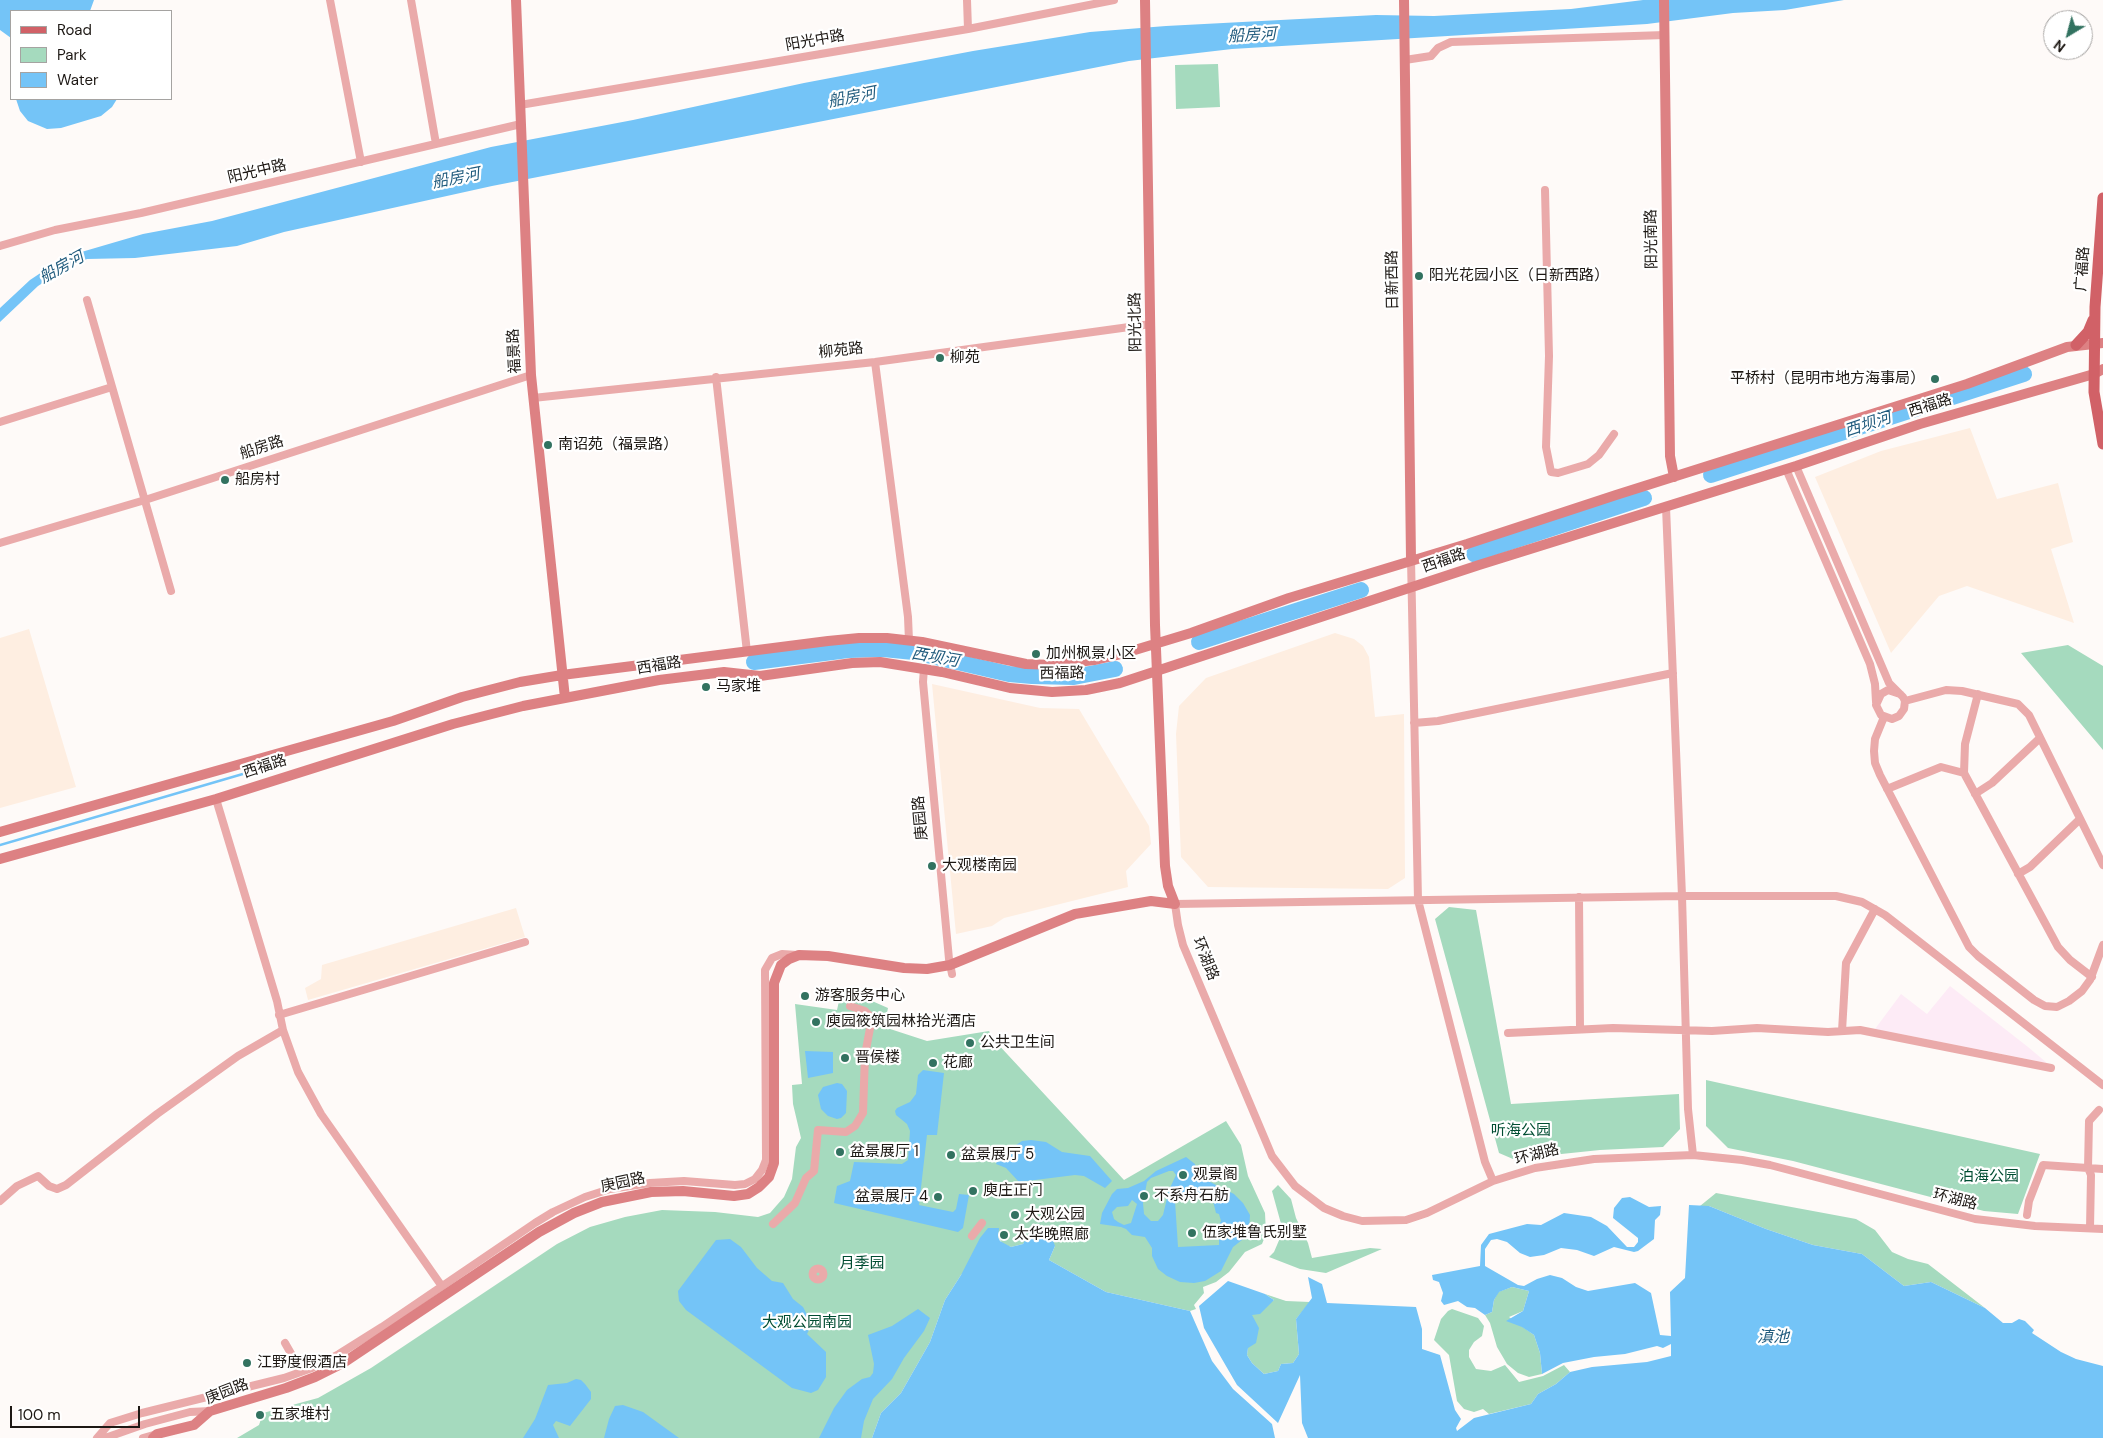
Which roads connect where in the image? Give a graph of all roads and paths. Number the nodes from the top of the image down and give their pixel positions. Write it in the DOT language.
graph roads {
  1 [pos="330,0"];
  2 [pos="411,0"];
  3 [pos="516,0"];
  4 [pos="967,0"];
  5 [pos="1114,0"];
  6 [pos="1145,0"];
  7 [pos="1664,0"];
  8 [pos="1404,5"];
  9 [pos="968,29"];
  10 [pos="1665,33"];
  11 [pos="1405,60"];
  12 [pos="520,105"];
  13 [pos="521,124"];
  14 [pos="436,144"];
  15 [pos="361,162"];
  16 [pos="1545,190"];
  17 [pos="2103,198"];
  18 [pos="0,246"];
  19 [pos="87,300"];
  20 [pos="2095,316"];
  21 [pos="1151,324"];
  22 [pos="2099,343"];
  23 [pos="2076,344"];
  24 [pos="875,362"];
  25 [pos="2098,371"];
  26 [pos="530,375"];
  27 [pos="716,378"];
  28 [pos="112,387"];
  29 [pos="533,398"];
  30 [pos="0,422"];
  31 [pos="1614,434"];
  32 [pos="2103,444"];
  33 [pos="1791,468"];
  34 [pos="1674,477"];
  35 [pos="145,500"];
  36 [pos="1666,507"];
  37 [pos="0,543"];
  38 [pos="1411,559"];
  39 [pos="1412,588"];
  40 [pos="171,591"];
  41 [pos="909,641"];
  42 [pos="1157,643"];
  43 [pos="747,652"];
  44 [pos="924,668"];
  45 [pos="1158,671"];
  46 [pos="1673,673"];
  47 [pos="562,675"];
  48 [pos="1978,694"];
  49 [pos="1902,697"];
  50 [pos="565,698"];
  51 [pos="1876,705"];
  52 [pos="1884,718"];
  53 [pos="1414,723"];
  54 [pos="2040,738"];
  55 [pos="1964,773"];
  56 [pos="1887,789"];
  57 [pos="1975,794"];
  58 [pos="216,799"];
  59 [pos="2080,819"];
  60 [pos="0,832"];
  61 [pos="0,859"];
  62 [pos="2103,865"];
  63 [pos="2018,874"];
  64 [pos="1682,896"];
  65 [pos="1579,897"];
  66 [pos="1418,900"];
  67 [pos="1175,904"];
  68 [pos="1875,909"];
  69 [pos="525,942"];
  70 [pos="2103,945"];
  71 [pos="799,956"];
  72 [pos="951,969"];
  73 [pos="2092,977"];
  74 [pos="850,1006"];
  75 [pos="279,1015"];
  76 [pos="1580,1029"];
  77 [pos="1686,1029"];
  78 [pos="283,1030"];
  79 [pos="1842,1031"];
  80 [pos="1508,1032"];
  81 [pos="2052,1068"];
  82 [pos="2103,1085"];
  83 [pos="2099,1110"];
  84 [pos="1693,1155"];
  85 [pos="2088,1168"];
  86 [pos="2103,1170"];
  87 [pos="1493,1181"];
  88 [pos="0,1201"];
  89 [pos="2027,1215"];
  90 [pos="982,1223"];
  91 [pos="773,1224"];
  92 [pos="2090,1228"];
  93 [pos="2103,1229"];
  94 [pos="972,1236"];
  95 [pos="441,1286"];
  96 [pos="285,1343"];
  97 [pos="301,1372"];
  98 [pos="210,1411"];
  99 [pos="155,1436"];
  100 [pos="97,1438"];
  101 [pos="106,1438"];
  102 [pos="143,1438"];
  1 -- 15 [label="street"];
  2 -- 14 [label="street"];
  3 -- 12 [label="main road, 福景路"];
  4 -- 9 [label="street"];
  5 -- 9 [label="street, 阳光中路"];
  6 -- 21 [label="main road, 阳光北路"];
  7 -- 10 [label="main road, 阳光南路"];
  8 -- 11 [label="main road, 日新西路"];
  9 -- 12 [label="street, 阳光中路"];
  10 -- 11 [label="street"];
  10 -- 34 [label="main road, 阳光南路"];
  11 -- 38 [label="main road, 日新西路"];
  12 -- 13 [label="main road, 福景路"];
  13 -- 14 [label="street, 阳光中路"];
  13 -- 26 [label="main road, 福景路"];
  14 -- 15 [label="street, 阳光中路"];
  15 -- 18 [label="street, 阳光中路"];
  16 -- 31 [label="street"];
  17 -- 20 [label="main road, 广福路"];
  19 -- 28 [label="street"];
  20 -- 22 [label="main road, 广福路"];
  20 -- 23 [label="main road"];
  21 -- 24 [label="street, 柳苑路"];
  21 -- 42 [label="main road, 阳光北路"];
  22 -- 23 [label="main road, 西福路"];
  22 -- 25 [label="main road, 广福路"];
  23 -- 34 [label="main road, 西福路"];
  24 -- 27 [label="street, 柳苑路"];
  24 -- 41 [label="street"];
  25 -- 32 [label="main road, 广福路"];
  25 -- 33 [label="main road, 西福路"];
  26 -- 29 [label="main road, 福景路"];
  26 -- 35 [label="street, 船房路"];
  27 -- 29 [label="street, 柳苑路"];
  27 -- 43 [label="street"];
  28 -- 30 [label="street"];
  28 -- 35 [label="street"];
  29 -- 47 [label="main road, 福景路"];
  33 -- 36 [label="main road, 西福路"];
  33 -- 49 [label="street"];
  33 -- 51 [label="street"];
  34 -- 38 [label="main road, 西福路"];
  35 -- 37 [label="street, 船房路"];
  35 -- 40 [label="street"];
  36 -- 39 [label="main road, 西福路"];
  36 -- 46 [label="street"];
  38 -- 39 [label="street"];
  38 -- 42 [label="main road, 西福路"];
  39 -- 45 [label="main road, 西福路"];
  39 -- 53 [label="street"];
  41 -- 42 [label="main road, 西福路"];
  41 -- 43 [label="main road, 西福路"];
  42 -- 45 [label="main road, 阳光北路"];
  43 -- 47 [label="main road, 西福路"];
  44 -- 45 [label="main road, 西福路"];
  44 -- 50 [label="main road, 西福路"];
  44 -- 72 [label="street, 庚园路"];
  45 -- 67 [label="main road, 阳光北路"];
  46 -- 53 [label="street"];
  46 -- 64 [label="street"];
  47 -- 50 [label="main road, 福景路"];
  47 -- 60 [label="main road, 西福路"];
  48 -- 49 [label="street"];
  48 -- 54 [label="street"];
  48 -- 55 [label="street"];
  49 -- 51 [label="street"];
  49 -- 52 [label="street"];
  50 -- 58 [label="main road, 西福路"];
  51 -- 52 [label="street"];
  52 -- 56 [label="street"];
  53 -- 66 [label="street"];
  54 -- 57 [label="street"];
  54 -- 59 [label="street"];
  55 -- 56 [label="street"];
  55 -- 57 [label="street"];
  56 -- 73 [label="street"];
  57 -- 63 [label="street"];
  58 -- 61 [label="main road, 西福路"];
  58 -- 75 [label="street"];
  59 -- 62 [label="street"];
  59 -- 63 [label="street"];
  63 -- 73 [label="street"];
  64 -- 65 [label="street"];
  64 -- 68 [label="street"];
  64 -- 77 [label="street"];
  65 -- 66 [label="street"];
  65 -- 76 [label="street"];
  66 -- 67 [label="street"];
  66 -- 87 [label="street"];
  67 -- 72 [label="main road"];
  67 -- 87 [label="street, 环湖路"];
  68 -- 79 [label="street"];
  68 -- 82 [label="street"];
  69 -- 75 [label="street"];
  70 -- 73 [label="street"];
  71 -- 72 [label="main road"];
  71 -- 95 [label="street"];
  71 -- 98 [label="main road, 庚园路"];
  74 -- 91 [label="street"];
  75 -- 78 [label="street"];
  76 -- 77 [label="street"];
  76 -- 80 [label="street"];
  77 -- 79 [label="street"];
  77 -- 84 [label="street"];
  78 -- 88 [label="street"];
  78 -- 95 [label="street"];
  79 -- 81 [label="street"];
  83 -- 85 [label="street"];
  84 -- 87 [label="street, 环湖路"];
  84 -- 92 [label="street, 环湖路"];
  85 -- 86 [label="street"];
  85 -- 89 [label="street"];
  85 -- 92 [label="street"];
  90 -- 94 [label="street"];
  92 -- 93 [label="street, 环湖路"];
  95 -- 97 [label="street"];
  96 -- 97 [label="street"];
  97 -- 100 [label="street"];
  98 -- 99 [label="main road, 庚园路"];
  98 -- 101 [label="street"];
  99 -- 102 [label="street"];
}
